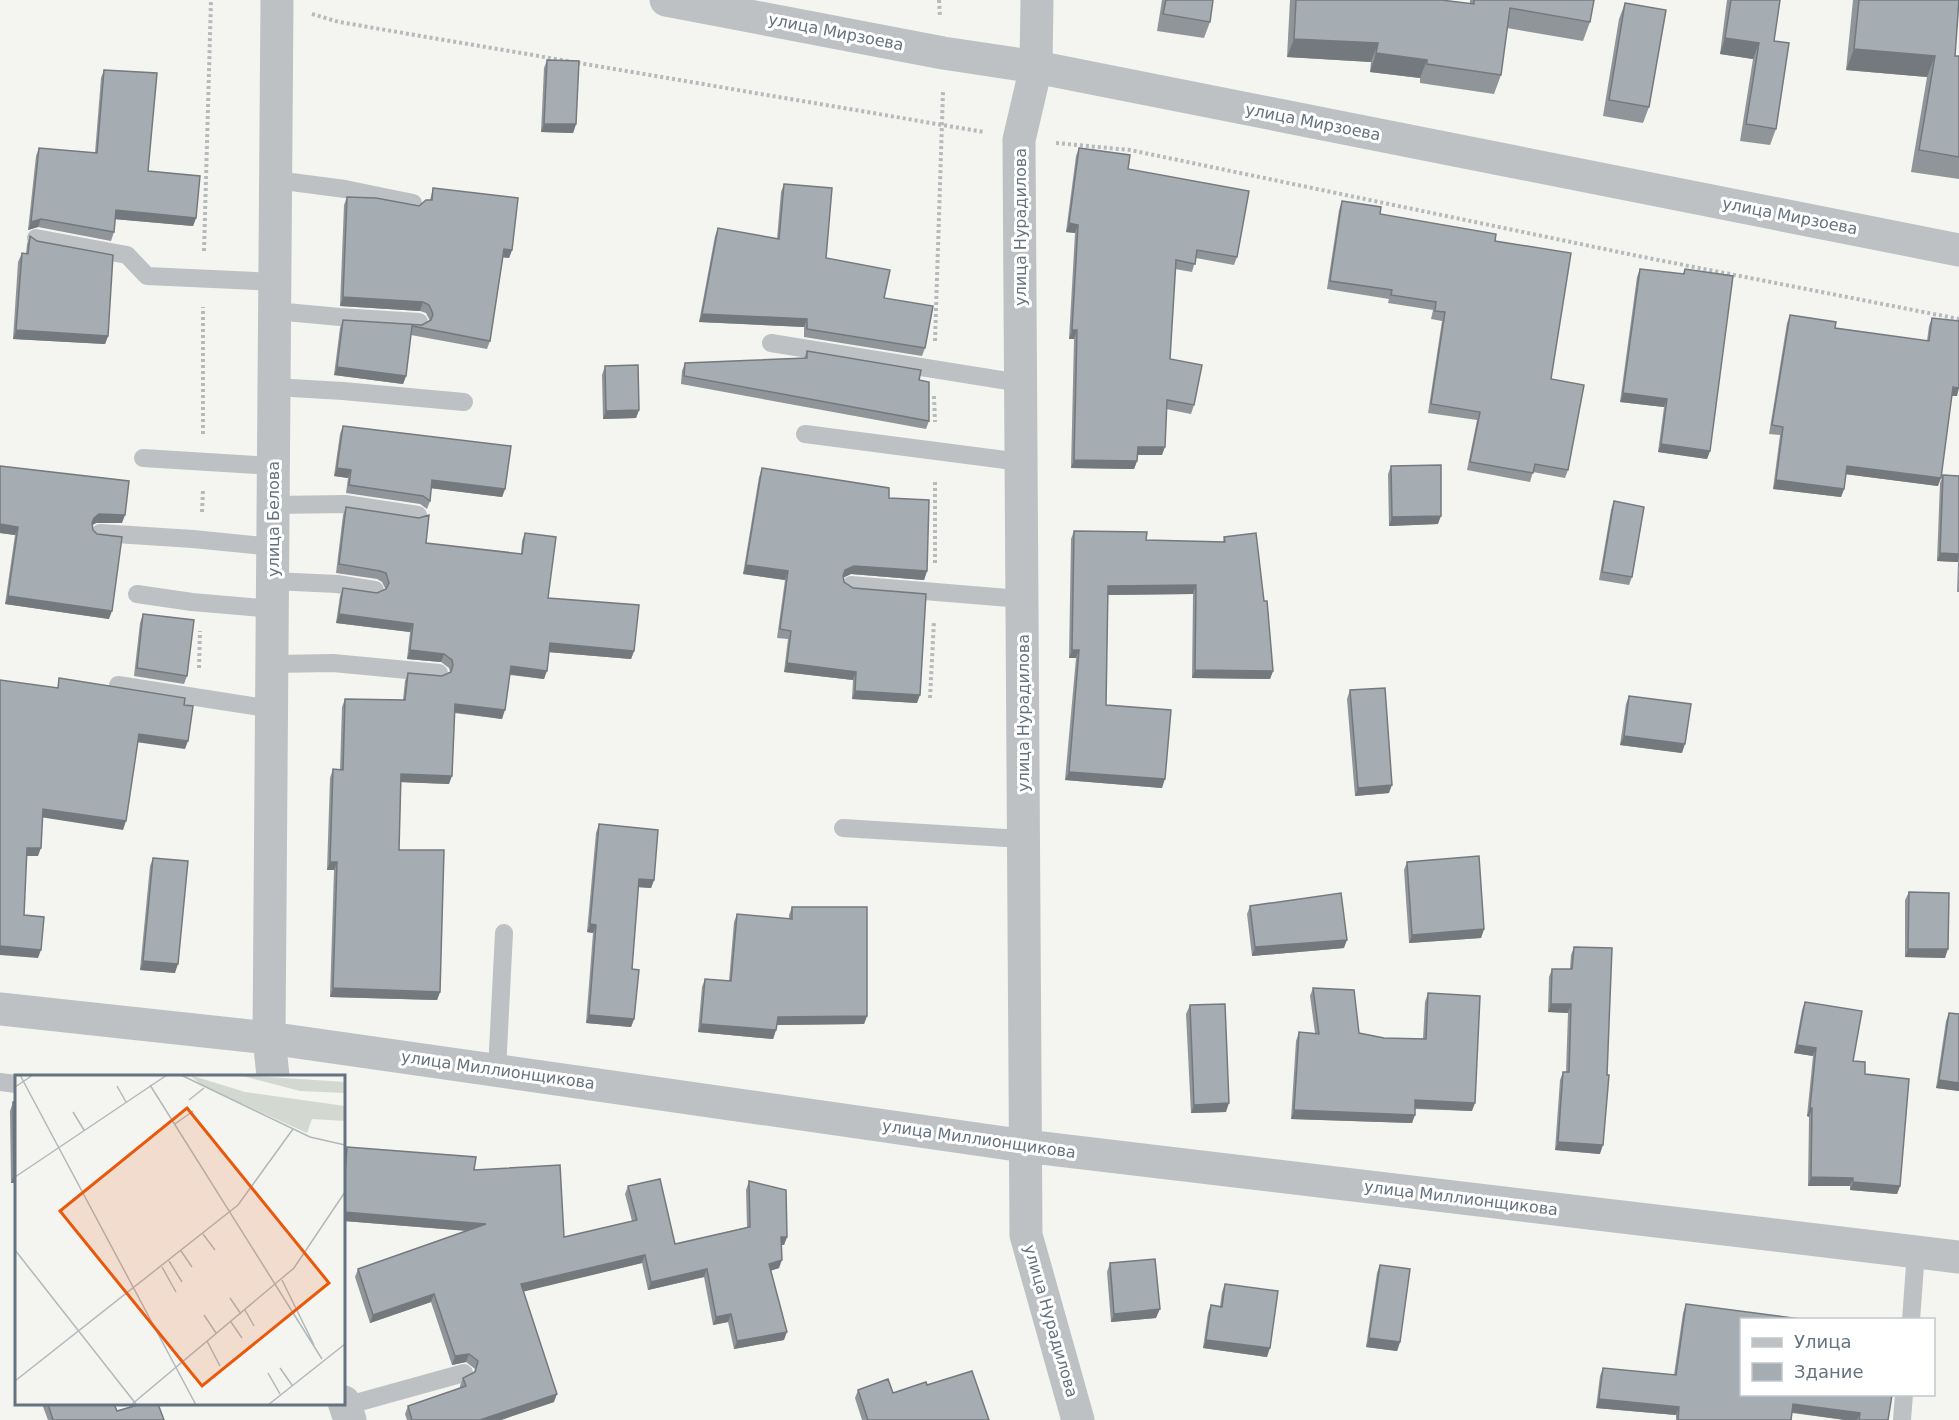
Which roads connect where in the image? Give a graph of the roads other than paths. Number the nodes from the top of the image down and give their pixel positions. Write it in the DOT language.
graph roads {
  1 [pos="666,0"];
  2 [pos="1037,0"];
  3 [pos="278,2"];
  4 [pos="1035,67"];
  5 [pos="276,180"];
  6 [pos="413,203"];
  7 [pos="36,238"];
  8 [pos="1959,250"];
  9 [pos="275,296"];
  10 [pos="419,322"];
  11 [pos="771,343"];
  12 [pos="1021,383"];
  13 [pos="274,387"];
  14 [pos="464,402"];
  15 [pos="805,434"];
  16 [pos="143,458"];
  17 [pos="1021,462"];
  18 [pos="274,466"];
  19 [pos="274,505"];
  20 [pos="418,515"];
  21 [pos="100,533"];
  22 [pos="273,548"];
  23 [pos="851,585"];
  24 [pos="375,590"];
  25 [pos="136,594"];
  26 [pos="273,595"];
  27 [pos="1022,599"];
  28 [pos="272,664"];
  29 [pos="438,673"];
  30 [pos="118,685"];
  31 [pos="272,709"];
  32 [pos="843,828"];
  33 [pos="1023,839"];
  34 [pos="504,933"];
  35 [pos="0,1009"];
  36 [pos="269,1038"];
  37 [pos="496,1070"];
  38 [pos="273,1075"];
  39 [pos="0,1082"];
  40 [pos="15,1084"];
  41 [pos="1025,1146"];
  42 [pos="1916,1252"];
  43 [pos="1959,1257"];
  44 [pos="1911,1318"];
  45 [pos="464,1373"];
  46 [pos="1904,1396"];
  47 [pos="346,1409"];
  48 [pos="1078,1420"];
  49 [pos="1902,1420"];
  1 -- 4 [label="street, улица Мирзоева"];
  2 -- 4 [label="street, улица Нурадилова"];
  3 -- 5 [label="street, улица Белова"];
  4 -- 8 [label="street, улица Мирзоева"];
  4 -- 12 [label="street, улица Нурадилова"];
  5 -- 6 [label="lane"];
  5 -- 9 [label="street, улица Белова"];
  7 -- 9 [label="lane"];
  9 -- 10 [label="lane"];
  9 -- 13 [label="street, улица Белова"];
  11 -- 12 [label="lane"];
  12 -- 17 [label="street, улица Нурадилова"];
  13 -- 14 [label="lane"];
  13 -- 18 [label="street, улица Белова"];
  15 -- 17 [label="lane"];
  16 -- 18 [label="lane"];
  17 -- 27 [label="street, улица Нурадилова"];
  18 -- 19 [label="street, улица Белова"];
  19 -- 20 [label="lane"];
  19 -- 22 [label="street, улица Белова"];
  21 -- 22 [label="lane"];
  22 -- 26 [label="street, улица Белова"];
  23 -- 27 [label="lane"];
  24 -- 26 [label="lane"];
  25 -- 26 [label="lane"];
  26 -- 28 [label="street, улица Белова"];
  27 -- 33 [label="street, улица Нурадилова"];
  28 -- 29 [label="lane"];
  28 -- 31 [label="street, улица Белова"];
  30 -- 31 [label="lane"];
  31 -- 36 [label="street, улица Белова"];
  32 -- 33 [label="lane"];
  33 -- 41 [label="street, улица Нурадилова"];
  34 -- 37 [label="lane"];
  35 -- 36 [label="street, улица Миллионщикова"];
  36 -- 37 [label="street, улица Миллионщикова"];
  36 -- 38 [label="street, улица Белова"];
  37 -- 41 [label="street, улица Миллионщикова"];
  39 -- 40 [label="lane"];
  41 -- 42 [label="street, улица Миллионщикова"];
  41 -- 48 [label="street, улица Нурадилова"];
  42 -- 43 [label="street, улица Миллионщикова"];
  42 -- 44 [label="lane"];
  45 -- 47 [label="lane"];
  46 -- 49 [label="lane"];
}
